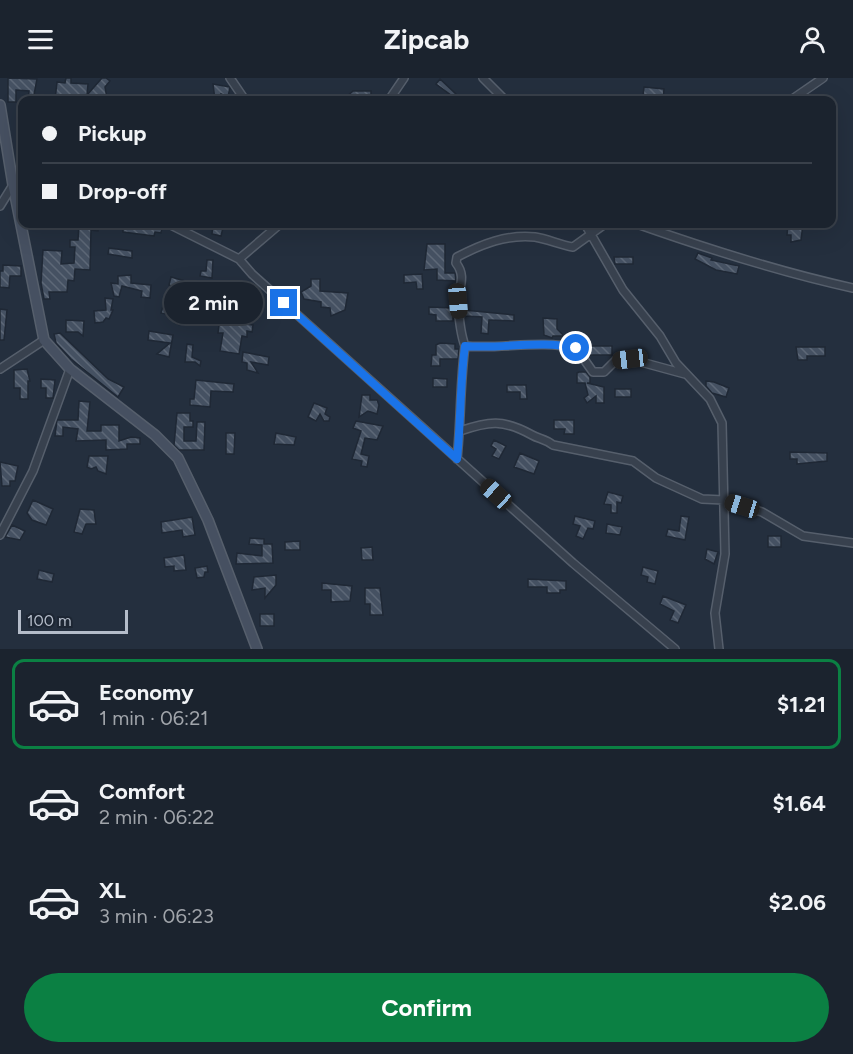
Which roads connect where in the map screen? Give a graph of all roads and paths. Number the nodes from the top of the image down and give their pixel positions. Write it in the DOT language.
graph roads {
  1 [pos="230,78"];
  2 [pos="404,78"];
  3 [pos="483,78"];
  4 [pos="823,78"];
  5 [pos="242,96"];
  6 [pos="392,96"];
  7 [pos="501,96"];
  8 [pos="797,96"];
  9 [pos="0,105"];
  10 [pos="18,186"];
  11 [pos="0,206"];
  12 [pos="25,228"];
  13 [pos="177,228"];
  14 [pos="275,228"];
  15 [pos="589,228"];
  16 [pos="599,228"];
  17 [pos="648,228"];
  18 [pos="593,232"];
  19 [pos="239,259"];
  20 [pos="853,288"];
  21 [pos="44,340"];
  22 [pos="465,346"];
  23 [pos="0,369"];
  24 [pos="69,369"];
  25 [pos="685,374"];
  26 [pos="460,431"];
  27 [pos="457,459"];
  28 [pos="724,501"];
  29 [pos="0,535"];
  30 [pos="853,543"];
  31 [pos="257,649"];
  32 [pos="675,649"];
  33 [pos="719,649"];
  1 -- 5 [label="street"];
  2 -- 6 [label="street"];
  3 -- 7 [label="street"];
  4 -- 8 [label="street"];
  9 -- 10 [label="street"];
  10 -- 11 [label="street"];
  12 -- 21 [label="street"];
  13 -- 19 [label="street"];
  14 -- 19 [label="street"];
  15 -- 18 [label="street"];
  16 -- 18 [label="street"];
  17 -- 20 [label="street"];
  18 -- 22 [label="street"];
  18 -- 25 [label="street"];
  19 -- 27 [label="street"];
  21 -- 23 [label="street"];
  21 -- 24 [label="street"];
  22 -- 25 [label="street"];
  22 -- 26 [label="street"];
  24 -- 29 [label="street"];
  24 -- 31 [label="street"];
  25 -- 28 [label="street"];
  26 -- 27 [label="street"];
  26 -- 28 [label="street"];
  27 -- 32 [label="street"];
  28 -- 30 [label="street"];
  28 -- 33 [label="street"];
}
